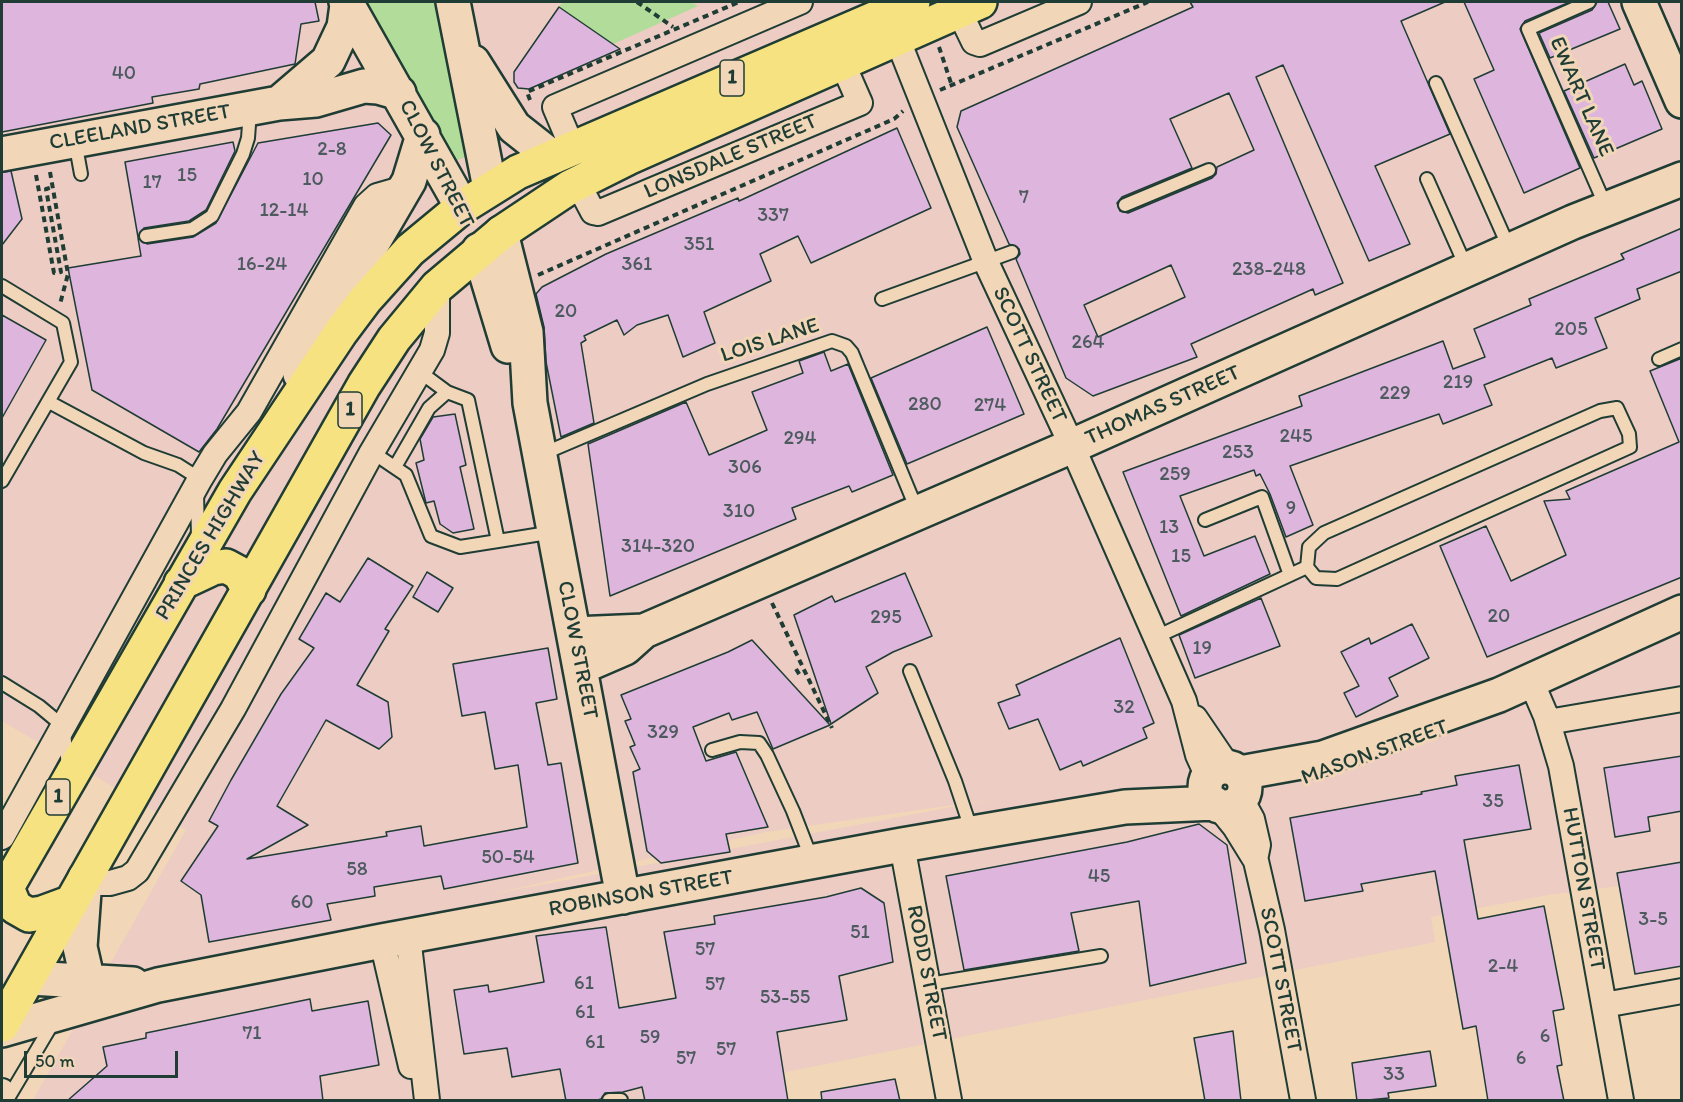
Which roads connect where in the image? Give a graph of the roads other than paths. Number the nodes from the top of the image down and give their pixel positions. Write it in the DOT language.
graph roads {
  1 [pos="453,2"];
  2 [pos="800,2"];
  3 [pos="1079,2"];
  4 [pos="1589,2"];
  5 [pos="1638,2"];
  6 [pos="346,3"];
  7 [pos="946,9"];
  8 [pos="897,38"];
  9 [pos="463,46"];
  10 [pos="842,62"];
  11 [pos="1436,83"];
  12 [pos="399,93"];
  13 [pos="1682,100"];
  14 [pos="265,105"];
  15 [pos="423,135"];
  16 [pos="75,140"];
  17 [pos="562,152"];
  18 [pos="2,153"];
  19 [pos="1209,170"];
  20 [pos="81,174"];
  21 [pos="1427,179"];
  22 [pos="1682,179"];
  23 [pos="570,187"];
  24 [pos="405,188"];
  25 [pos="490,188"];
  26 [pos="1125,205"];
  27 [pos="462,207"];
  28 [pos="1608,210"];
  29 [pos="146,236"];
  30 [pos="490,241"];
  31 [pos="1510,251"];
  32 [pos="1012,252"];
  33 [pos="986,262"];
  34 [pos="1467,270"];
  35 [pos="2,286"];
  36 [pos="437,287"];
  37 [pos="882,299"];
  38 [pos="1682,349"];
  39 [pos="1659,358"];
  40 [pos="420,372"];
  41 [pos="447,392"];
  42 [pos="49,402"];
  43 [pos="259,426"];
  44 [pos="1072,446"];
  45 [pos="372,452"];
  46 [pos="540,455"];
  47 [pos="395,467"];
  48 [pos="2,481"];
  49 [pos="198,483"];
  50 [pos="918,511"];
  51 [pos="1205,520"];
  52 [pos="555,532"];
  53 [pos="498,541"];
  54 [pos="198,554"];
  55 [pos="1307,567"];
  56 [pos="1290,575"];
  57 [pos="181,583"];
  58 [pos="249,590"];
  59 [pos="1682,612"];
  60 [pos="644,631"];
  61 [pos="574,634"];
  62 [pos="1156,637"];
  63 [pos="581,667"];
  64 [pos="909,671"];
  65 [pos="1530,681"];
  66 [pos="2,683"];
  67 [pos="1499,695"];
  68 [pos="1682,699"];
  69 [pos="1548,722"];
  70 [pos="63,726"];
  71 [pos="712,750"];
  72 [pos="1323,759"];
  73 [pos="69,778"];
  74 [pos="1225,788"];
  75 [pos="972,833"];
  76 [pos="2,837"];
  77 [pos="902,845"];
  78 [pos="813,862"];
  79 [pos="78,890"];
  80 [pos="4,892"];
  81 [pos="623,897"];
  82 [pos="395,938"];
  83 [pos="1101,956"];
  84 [pos="16,978"];
  85 [pos="88,982"];
  86 [pos="929,984"];
  87 [pos="158,985"];
  88 [pos="1682,991"];
  89 [pos="1604,1005"];
  90 [pos="60,1013"];
  91 [pos="2,1025"];
  92 [pos="2,1030"];
  93 [pos="2,1092"];
  94 [pos="2,1101"];
  95 [pos="7,1101"];
  96 [pos="421,1101"];
  97 [pos="426,1101"];
  98 [pos="609,1101"];
  99 [pos="621,1101"];
  100 [pos="949,1101"];
  101 [pos="1303,1101"];
  102 [pos="1621,1101"];
  1 -- 9 [label="street, CLOW STREET"];
  2 -- 17 [label="street"];
  3 -- 7 [label="street"];
  4 -- 28 [label="lane, EWART LANE"];
  5 -- 13 [label="street"];
  6 -- 12 [label="street, CLOW STREET"];
  6 -- 14 [label="street"];
  7 -- 8 [label="highway, LONSDALE STREET / 1"];
  7 -- 17 [label="highway, 1"];
  8 -- 10 [label="highway, LONSDALE STREET / 1"];
  8 -- 33 [label="street, SCOTT STREET"];
  9 -- 17 [label="street"];
  9 -- 25 [label="street, CLOW STREET"];
  10 -- 23 [label="highway, LONSDALE STREET / 1"];
  10 -- 23 [label="street, LONSDALE STREET"];
  11 -- 31 [label="lane"];
  12 -- 14 [label="street, CLEELAND STREET"];
  12 -- 15 [label="street, CLOW STREET"];
  14 -- 16 [label="street, CLEELAND STREET"];
  14 -- 29 [label="lane"];
  15 -- 24 [label="street"];
  15 -- 27 [label="street, CLOW STREET"];
  16 -- 18 [label="street, CLEELAND STREET"];
  16 -- 20 [label="lane"];
  17 -- 25 [label="highway, 1"];
  19 -- 26 [label="lane"];
  21 -- 34 [label="lane"];
  22 -- 28 [label="street, THOMAS STREET"];
  23 -- 30 [label="highway, LONSDALE STREET / 1"];
  24 -- 43 [label="street"];
  24 -- 43 [label="street, PRINCES HIGHWAY"];
  25 -- 27 [label="highway, 1"];
  25 -- 30 [label="highway, CLOW STREET"];
  27 -- 30 [label="highway, CLOW STREET"];
  27 -- 43 [label="highway, PRINCES HIGHWAY / 1"];
  28 -- 31 [label="street, THOMAS STREET"];
  30 -- 36 [label="highway, 1"];
  30 -- 46 [label="street, CLOW STREET"];
  31 -- 34 [label="street, THOMAS STREET"];
  32 -- 33 [label="lane"];
  33 -- 37 [label="lane"];
  33 -- 44 [label="street, SCOTT STREET"];
  34 -- 44 [label="street, THOMAS STREET"];
  35 -- 42 [label="lane"];
  36 -- 40 [label="street"];
  36 -- 58 [label="highway, 1"];
  38 -- 39 [label="lane"];
  40 -- 41 [label="lane"];
  40 -- 45 [label="street"];
  41 -- 47 [label="lane"];
  41 -- 53 [label="lane"];
  42 -- 48 [label="lane"];
  42 -- 49 [label="lane"];
  43 -- 49 [label="street, PRINCES HIGHWAY"];
  43 -- 54 [label="highway, PRINCES HIGHWAY / 1"];
  44 -- 50 [label="street, THOMAS STREET"];
  44 -- 62 [label="street, SCOTT STREET"];
  45 -- 47 [label="lane"];
  45 -- 79 [label="street"];
  46 -- 50 [label="lane, LOIS LANE"];
  46 -- 52 [label="street, CLOW STREET"];
  47 -- 53 [label="lane"];
  49 -- 54 [label="lane"];
  49 -- 70 [label="street, PRINCES HIGHWAY"];
  50 -- 60 [label="street, THOMAS STREET"];
  51 -- 56 [label="lane"];
  52 -- 53 [label="lane"];
  52 -- 61 [label="street, CLOW STREET"];
  54 -- 57 [label="highway, PRINCES HIGHWAY / 1"];
  55 -- 55 [label="lane"];
  55 -- 56 [label="lane"];
  56 -- 62 [label="lane"];
  57 -- 58 [label="highway"];
  57 -- 73 [label="highway, PRINCES HIGHWAY / 1"];
  58 -- 79 [label="highway, 1"];
  59 -- 65 [label="street, MASON STREET"];
  60 -- 61 [label="street, THOMAS STREET"];
  60 -- 63 [label="street, THOMAS STREET"];
  61 -- 63 [label="street, CLOW STREET"];
  62 -- 74 [label="street, SCOTT STREET"];
  63 -- 81 [label="street, CLOW STREET"];
  64 -- 75 [label="lane"];
  65 -- 67 [label="street, MASON STREET"];
  65 -- 69 [label="street, HUTTON STREET"];
  66 -- 70 [label="lane"];
  67 -- 72 [label="street, MASON STREET"];
  67 -- 74 [label="street, MASON STREET"];
  68 -- 69 [label="street"];
  69 -- 89 [label="street, HUTTON STREET"];
  70 -- 73 [label="lane"];
  70 -- 76 [label="street, PRINCES HIGHWAY"];
  71 -- 78 [label="lane"];
  72 -- 74 [label="street, ROBINSON STREET"];
  73 -- 80 [label="highway, PRINCES HIGHWAY / 1"];
  74 -- 75 [label="street, ROBINSON STREET"];
  74 -- 101 [label="street, SCOTT STREET"];
  75 -- 77 [label="street, ROBINSON STREET"];
  77 -- 78 [label="street, ROBINSON STREET"];
  77 -- 86 [label="street, RODD STREET"];
  78 -- 81 [label="street, ROBINSON STREET"];
  79 -- 80 [label="highway"];
  79 -- 84 [label="highway, 1"];
  79 -- 85 [label="street"];
  81 -- 82 [label="street, ROBINSON STREET"];
  82 -- 87 [label="street, ROBINSON STREET"];
  82 -- 96 [label="street"];
  82 -- 97 [label="street"];
  83 -- 86 [label="lane"];
  84 -- 85 [label="street, ROBINSON STREET"];
  84 -- 91 [label="highway, 1"];
  85 -- 87 [label="street, ROBINSON STREET"];
  86 -- 100 [label="street, RODD STREET"];
  87 -- 90 [label="street, ROBINSON STREET"];
  88 -- 89 [label="street"];
  89 -- 102 [label="street, HUTTON STREET"];
  90 -- 92 [label="street, ROBINSON STREET"];
  90 -- 95 [label="lane"];
  93 -- 94 [label="street"];
  98 -- 99 [label="lane"];
}
